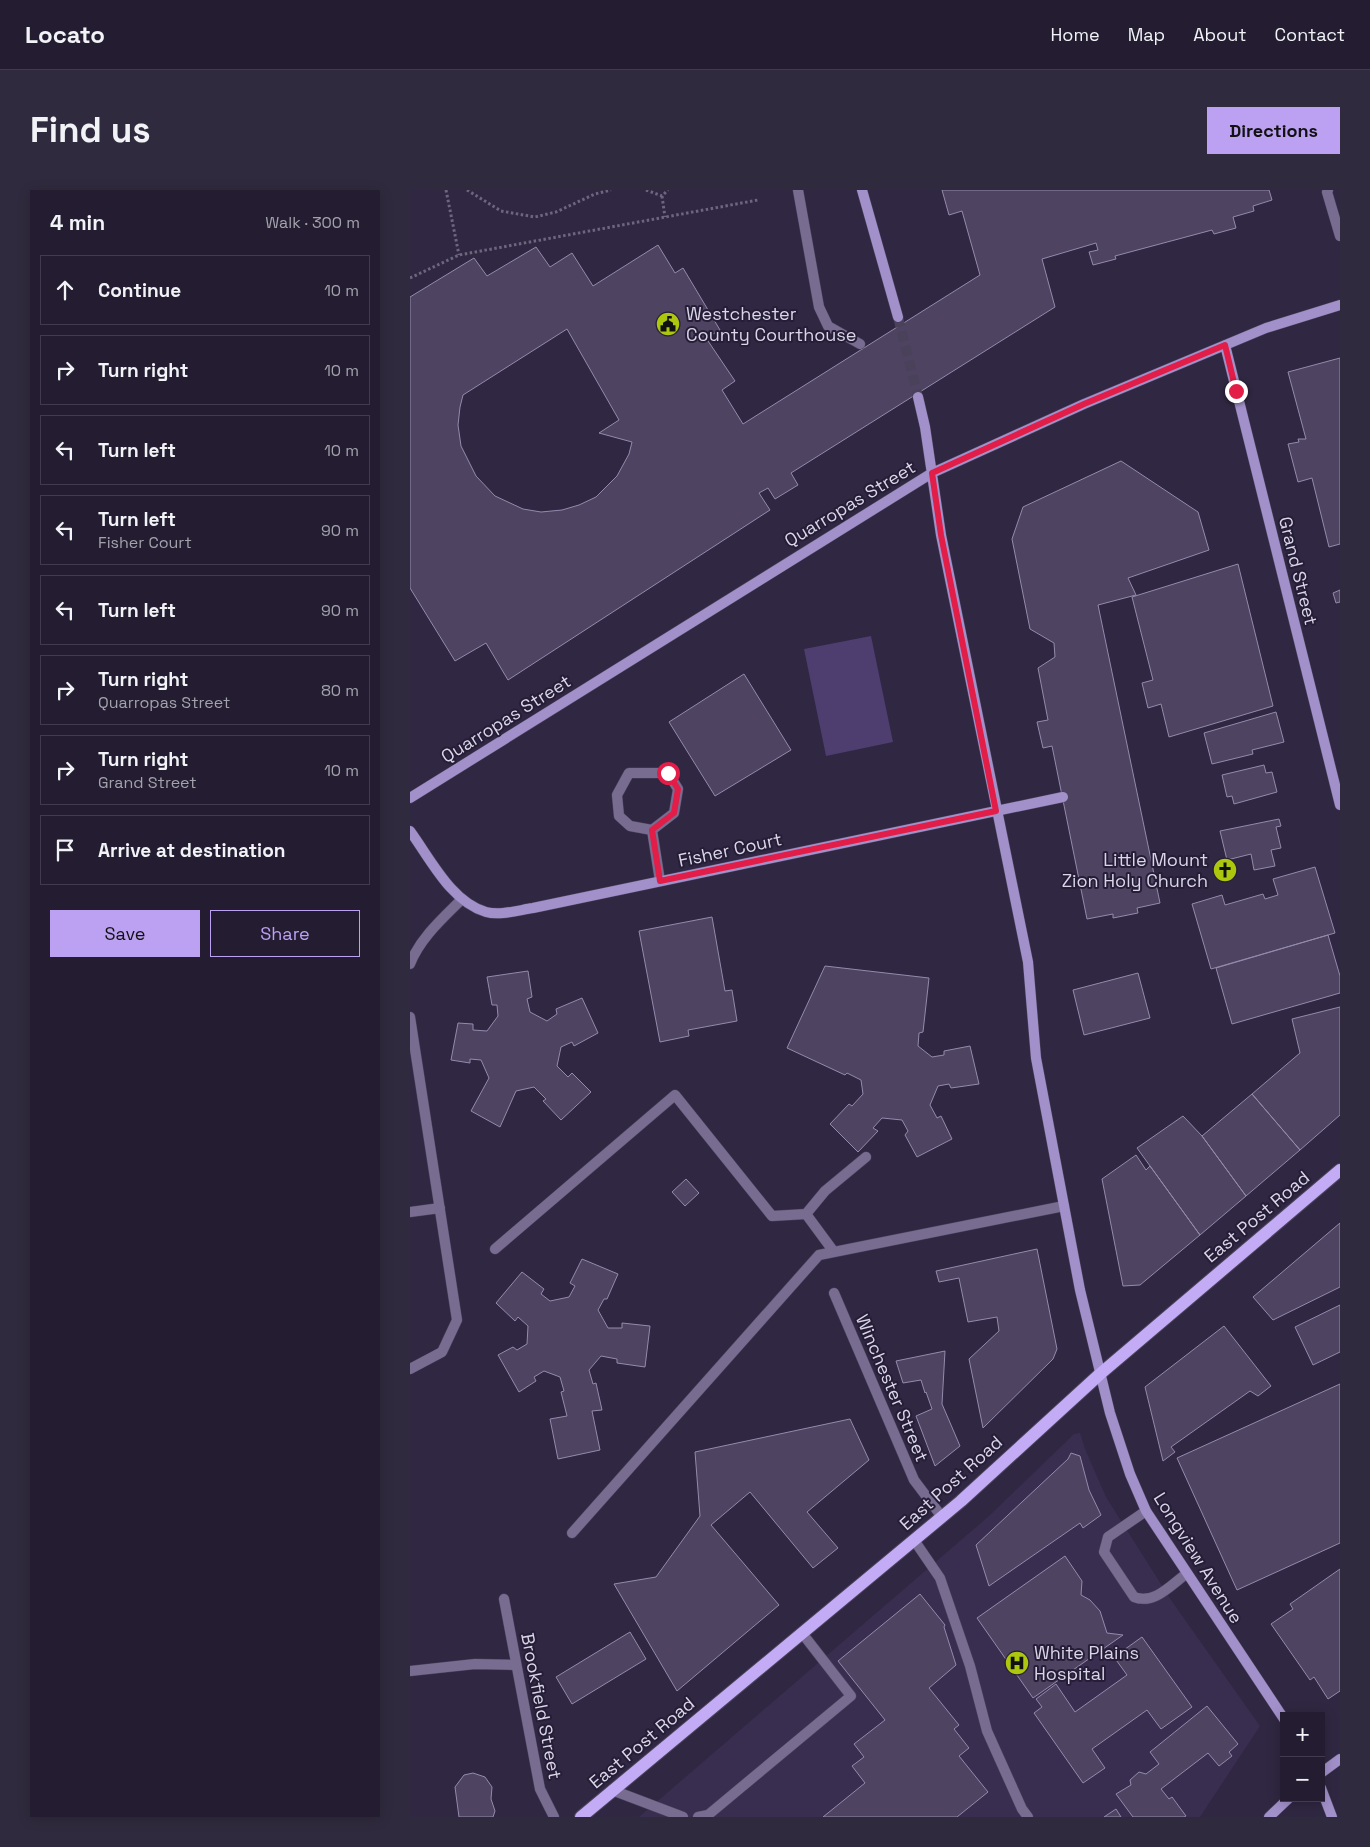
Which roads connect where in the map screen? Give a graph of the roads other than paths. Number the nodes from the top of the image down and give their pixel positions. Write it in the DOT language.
graph roads {
  1 [pos="798,190"];
  2 [pos="862,190"];
  3 [pos="1328,190"];
  4 [pos="1340,236"];
  5 [pos="1340,305"];
  6 [pos="898,317"];
  7 [pos="860,344"];
  8 [pos="1225,345"];
  9 [pos="918,398"];
  10 [pos="932,473"];
  11 [pos="1062,797"];
  12 [pos="410,798"];
  13 [pos="1340,805"];
  14 [pos="996,811"];
  15 [pos="652,830"];
  16 [pos="410,831"];
  17 [pos="660,881"];
  18 [pos="462,900"];
  19 [pos="410,964"];
  20 [pos="410,1017"];
  21 [pos="866,1157"];
  22 [pos="1340,1170"];
  23 [pos="1064,1206"];
  24 [pos="440,1208"];
  25 [pos="410,1212"];
  26 [pos="806,1214"];
  27 [pos="495,1249"];
  28 [pos="834,1252"];
  29 [pos="834,1293"];
  30 [pos="410,1369"];
  31 [pos="1100,1374"];
  32 [pos="1146,1511"];
  33 [pos="942,1517"];
  34 [pos="572,1533"];
  35 [pos="914,1540"];
  36 [pos="1186,1574"];
  37 [pos="504,1599"];
  38 [pos="802,1633"];
  39 [pos="516,1665"];
  40 [pos="410,1672"];
  41 [pos="1280,1713"];
  42 [pos="1340,1759"];
  43 [pos="1325,1770"];
  44 [pos="612,1790"];
  45 [pos="1325,1799"];
  46 [pos="1285,1802"];
  47 [pos="554,1817"];
  48 [pos="581,1817"];
  49 [pos="683,1817"];
  50 [pos="698,1817"];
  51 [pos="1028,1817"];
  52 [pos="1269,1817"];
  53 [pos="1332,1817"];
  1 -- 7 [label="street"];
  2 -- 6 [label="street"];
  3 -- 4 [label="street"];
  5 -- 8 [label="street, Quarropas Street"];
  8 -- 10 [label="street, Quarropas Street"];
  8 -- 13 [label="street, Grand Street"];
  9 -- 10 [label="street, Longview Avenue"];
  10 -- 12 [label="street, Quarropas Street"];
  10 -- 14 [label="street, Longview Avenue"];
  11 -- 14 [label="street, Fisher Court"];
  14 -- 17 [label="street, Fisher Court"];
  14 -- 23 [label="street, Longview Avenue"];
  15 -- 15 [label="street"];
  15 -- 17 [label="street"];
  16 -- 18 [label="street, Fisher Court"];
  17 -- 18 [label="street, Fisher Court"];
  18 -- 19 [label="street"];
  20 -- 24 [label="street"];
  21 -- 26 [label="street"];
  22 -- 31 [label="main road, East Post Road"];
  23 -- 28 [label="street"];
  23 -- 31 [label="street, Longview Avenue"];
  24 -- 25 [label="street"];
  24 -- 30 [label="street"];
  26 -- 27 [label="street"];
  26 -- 28 [label="street"];
  28 -- 34 [label="street"];
  29 -- 33 [label="street, Winchester Street"];
  31 -- 32 [label="street, Longview Avenue"];
  31 -- 33 [label="main road, East Post Road"];
  32 -- 36 [label="street, Longview Avenue"];
  32 -- 36 [label="street"];
  33 -- 35 [label="main road, East Post Road"];
  35 -- 38 [label="main road, East Post Road"];
  35 -- 51 [label="street"];
  36 -- 41 [label="street, Longview Avenue"];
  37 -- 39 [label="street, Brookfield Street"];
  38 -- 44 [label="main road, East Post Road"];
  38 -- 50 [label="street"];
  39 -- 40 [label="street"];
  39 -- 47 [label="street, Brookfield Street"];
  42 -- 43 [label="street"];
  44 -- 48 [label="main road, East Post Road"];
  44 -- 49 [label="street"];
  45 -- 53 [label="street"];
  46 -- 52 [label="street"];
}
